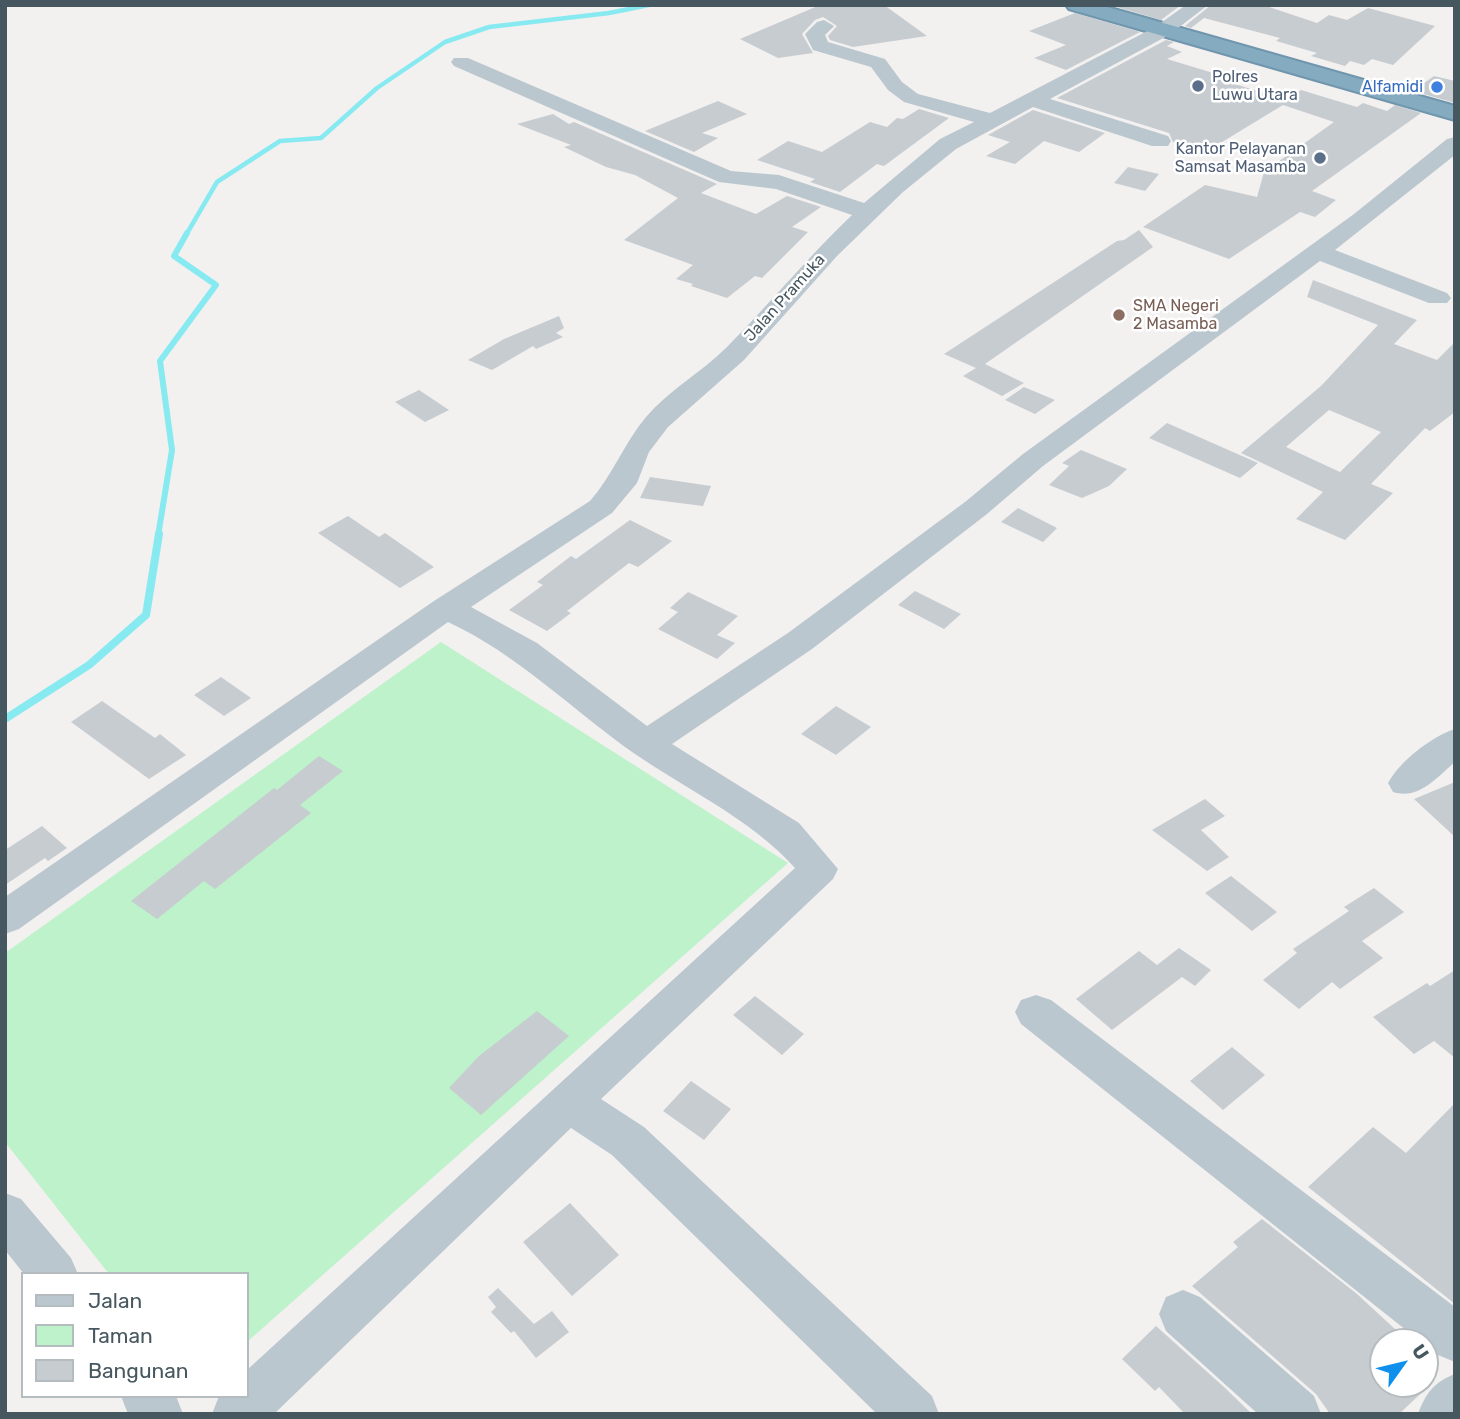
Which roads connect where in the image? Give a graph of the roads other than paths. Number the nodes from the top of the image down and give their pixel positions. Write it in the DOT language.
graph roads {
  1 [pos="1076,5"];
  2 [pos="1199,5"];
  3 [pos="824,26"];
  4 [pos="1162,31"];
  5 [pos="461,62"];
  6 [pos="1032,100"];
  7 [pos="1455,113"];
  8 [pos="995,121"];
  9 [pos="1160,141"];
  10 [pos="1455,144"];
  11 [pos="869,213"];
  12 [pos="1315,251"];
  13 [pos="1438,298"];
  14 [pos="446,608"];
  15 [pos="1455,742"];
  16 [pos="646,744"];
  17 [pos="1406,783"];
  18 [pos="5,918"];
  19 [pos="1036,1012"];
  20 [pos="568,1102"];
  21 [pos="5,1214"];
  22 [pos="52,1272"];
  23 [pos="1183,1314"];
  24 [pos="1455,1338"];
  25 [pos="147,1398"];
  26 [pos="1455,1399"];
  27 [pos="158,1414"];
  28 [pos="237,1414"];
  29 [pos="914,1414"];
  30 [pos="1296,1414"];
  31 [pos="1443,1414"];
  1 -- 4 [label="highway"];
  2 -- 4 [label="street, Jalan Pramuka"];
  3 -- 8 [label="street"];
  4 -- 6 [label="street, Jalan Pramuka"];
  4 -- 7 [label="highway"];
  5 -- 11 [label="street"];
  6 -- 8 [label="street, Jalan Pramuka"];
  6 -- 9 [label="street"];
  8 -- 11 [label="street, Jalan Pramuka"];
  10 -- 12 [label="street"];
  11 -- 14 [label="street, Jalan Pramuka"];
  12 -- 13 [label="street"];
  12 -- 16 [label="street"];
  14 -- 16 [label="street"];
  14 -- 18 [label="street, Jalan Pramuka"];
  15 -- 17 [label="street"];
  16 -- 20 [label="street"];
  19 -- 24 [label="street"];
  20 -- 28 [label="street"];
  20 -- 29 [label="street"];
  21 -- 22 [label="street"];
  23 -- 30 [label="street"];
  25 -- 27 [label="street"];
  26 -- 31 [label="street"];
}
